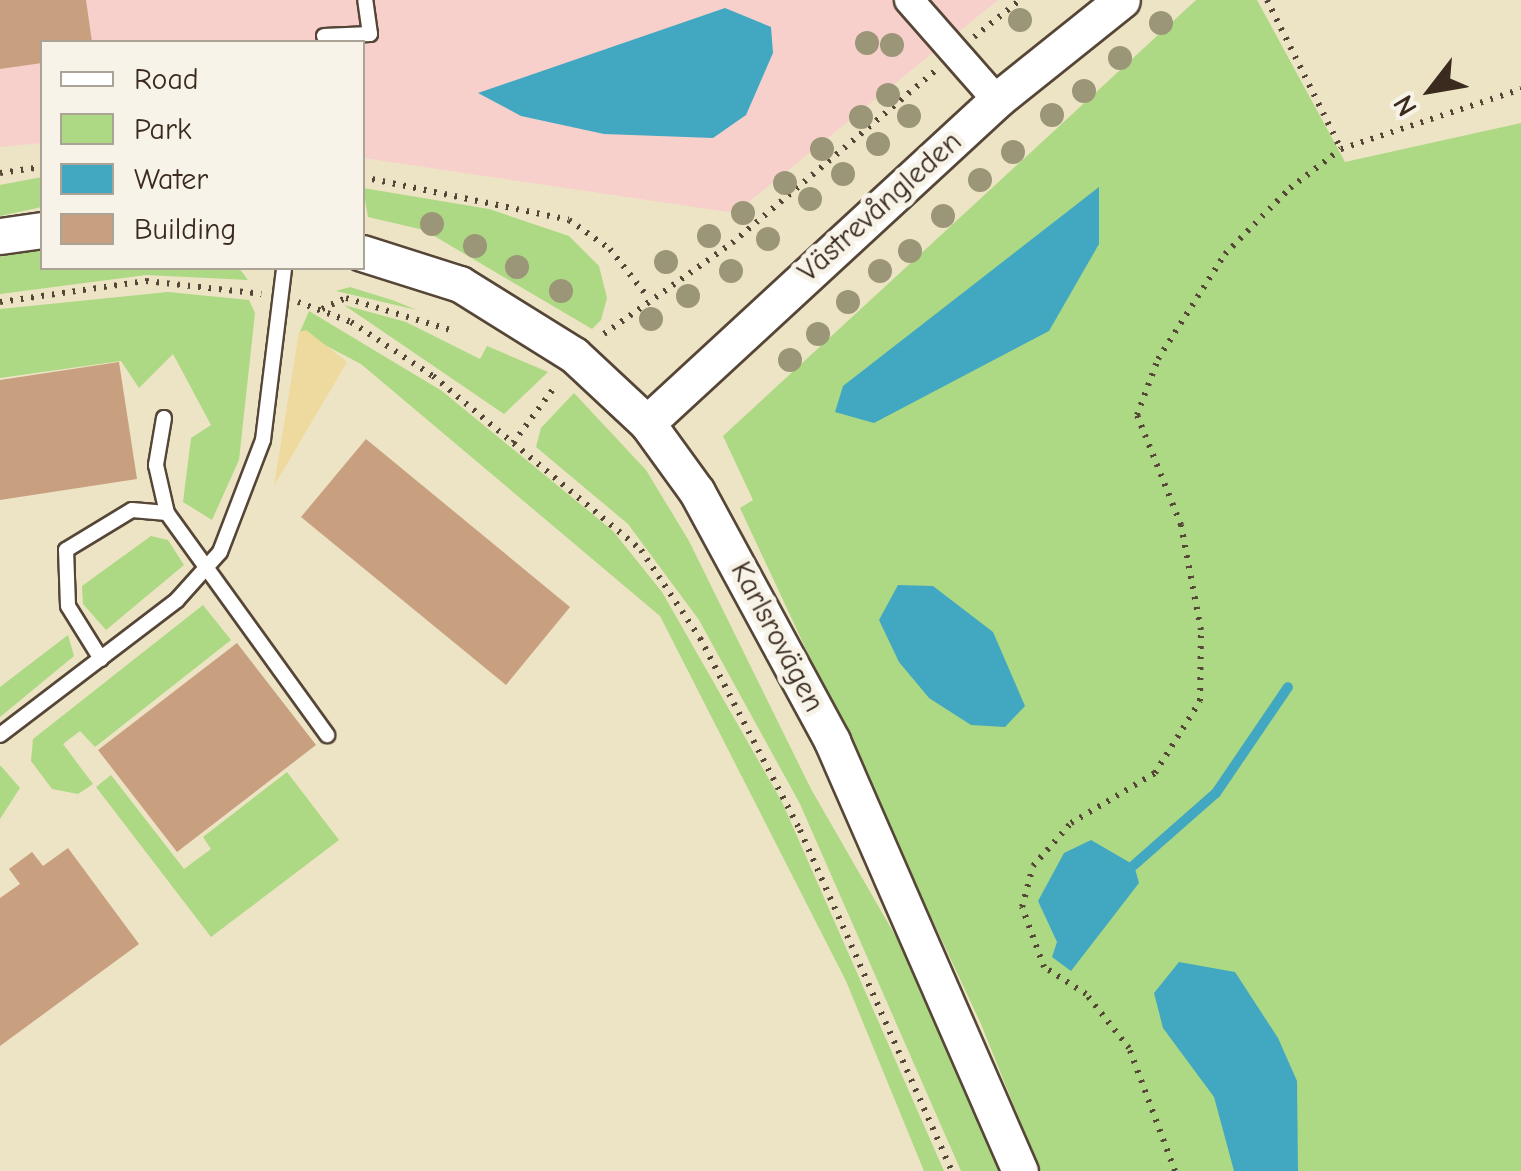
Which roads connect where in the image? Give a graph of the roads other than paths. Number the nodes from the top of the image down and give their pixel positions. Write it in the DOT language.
graph roads {
  1 [pos="365,0"];
  2 [pos="910,0"];
  3 [pos="1122,0"];
  4 [pos="324,36"];
  5 [pos="997,100"];
  6 [pos="40,230"];
  7 [pos="0,236"];
  8 [pos="365,255"];
  9 [pos="284,270"];
  10 [pos="164,418"];
  11 [pos="648,424"];
  12 [pos="167,513"];
  13 [pos="204,570"];
  14 [pos="101,660"];
  15 [pos="0,735"];
  16 [pos="326,735"];
  17 [pos="1020,1171"];
  1 -- 4 [label="lane"];
  2 -- 5 [label="street"];
  3 -- 5 [label="street, Västrevångleden"];
  5 -- 11 [label="street, Västrevångleden"];
  6 -- 7 [label="street"];
  8 -- 11 [label="street, Karlsrovägen"];
  9 -- 13 [label="lane"];
  10 -- 12 [label="lane"];
  11 -- 17 [label="street, Karlsrovägen"];
  12 -- 13 [label="lane"];
  12 -- 14 [label="lane"];
  13 -- 14 [label="lane"];
  13 -- 16 [label="lane"];
  14 -- 15 [label="lane"];
}
